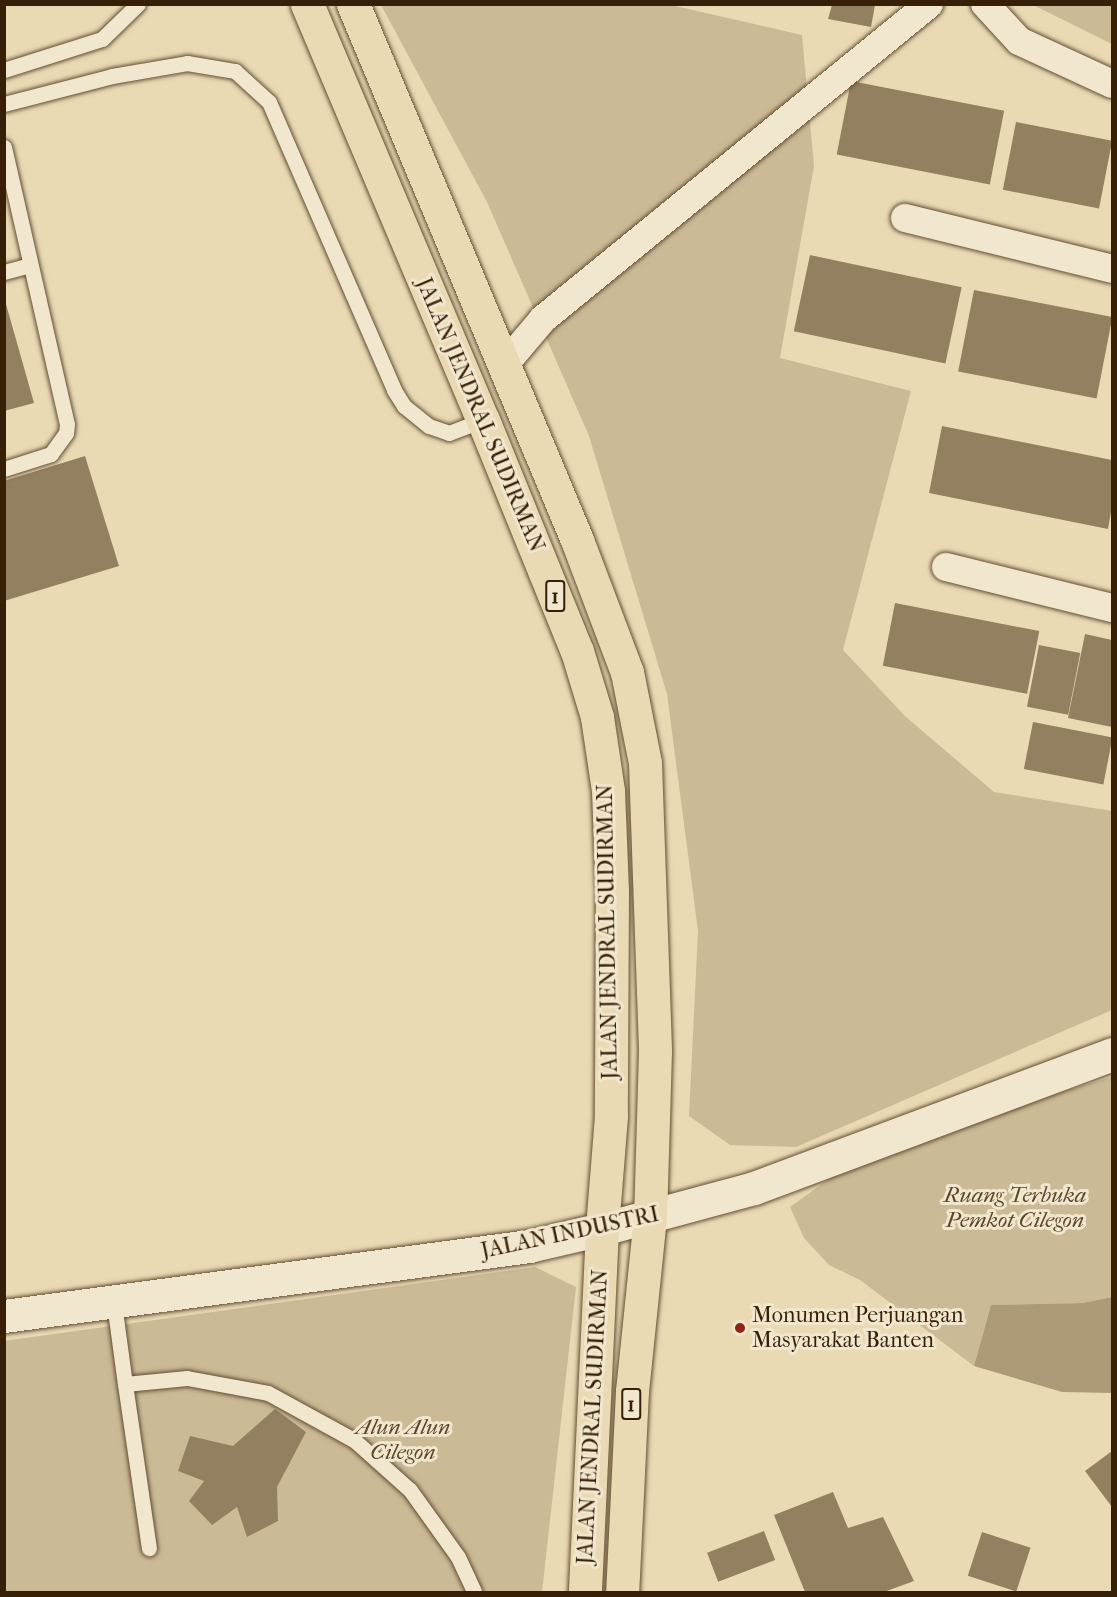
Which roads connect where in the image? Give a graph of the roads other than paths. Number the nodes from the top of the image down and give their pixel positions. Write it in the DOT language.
graph roads {
  1 [pos="138,4"];
  2 [pos="307,4"];
  3 [pos="353,4"];
  4 [pos="929,4"];
  5 [pos="985,4"];
  6 [pos="4,70"];
  7 [pos="1113,84"];
  8 [pos="4,104"];
  9 [pos="4,147"];
  10 [pos="905,218"];
  11 [pos="30,265"];
  12 [pos="1113,269"];
  13 [pos="4,272"];
  14 [pos="505,363"];
  15 [pos="483,420"];
  16 [pos="4,469"];
  17 [pos="946,567"];
  18 [pos="1113,608"];
  19 [pos="1113,1054"];
  20 [pos="650,1217"];
  21 [pos="602,1229"];
  22 [pos="114,1303"];
  23 [pos="4,1316"];
  24 [pos="125,1384"];
  25 [pos="148,1548"];
  26 [pos="474,1593"];
  27 [pos="585,1593"];
  28 [pos="622,1593"];
  1 -- 6 [label="lane"];
  2 -- 15 [label="highway, JALAN JENDRAL SUDIRMAN / 1"];
  3 -- 14 [label="highway, JALAN JENDRAL SUDIRMAN / 1"];
  4 -- 14 [label="street"];
  5 -- 7 [label="street"];
  8 -- 15 [label="lane"];
  9 -- 11 [label="lane"];
  10 -- 12 [label="street"];
  11 -- 13 [label="lane"];
  11 -- 16 [label="lane"];
  14 -- 20 [label="highway, JALAN JENDRAL SUDIRMAN / 1"];
  15 -- 21 [label="highway, JALAN JENDRAL SUDIRMAN / 1"];
  17 -- 18 [label="street"];
  19 -- 20 [label="street, JALAN INDUSTRI"];
  20 -- 21 [label="street, JALAN INDUSTRI"];
  20 -- 28 [label="highway, JALAN JENDRAL SUDIRMAN / 1"];
  21 -- 22 [label="street, JALAN INDUSTRI"];
  21 -- 27 [label="highway, JALAN JENDRAL SUDIRMAN / 1"];
  22 -- 23 [label="street, JALAN INDUSTRI"];
  22 -- 24 [label="lane"];
  24 -- 25 [label="lane"];
  24 -- 26 [label="lane"];
}
